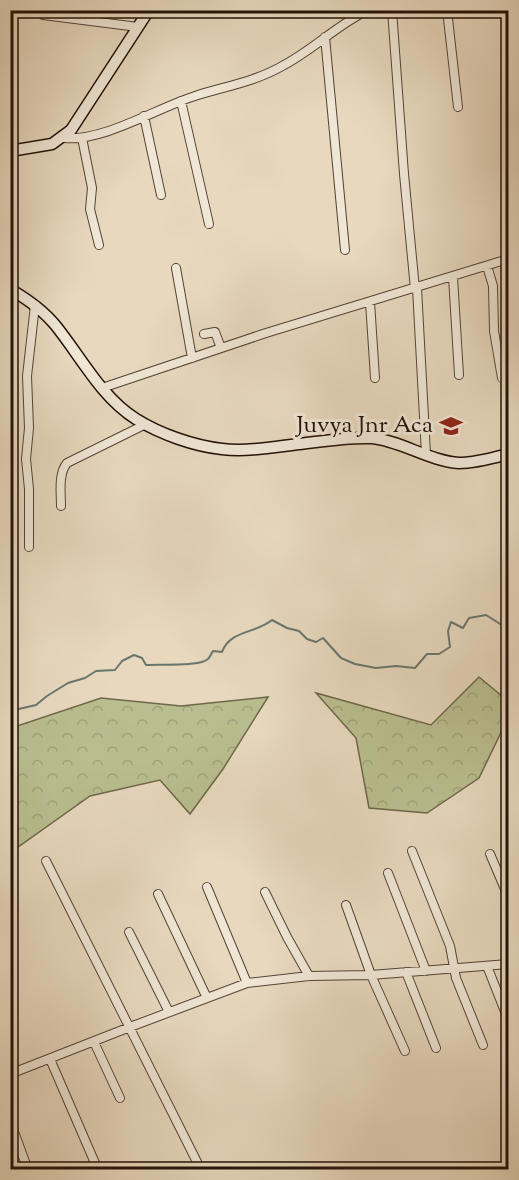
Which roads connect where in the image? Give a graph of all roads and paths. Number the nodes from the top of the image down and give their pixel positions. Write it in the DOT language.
graph roads {
  1 [pos="38,10"];
  2 [pos="149,10"];
  3 [pos="368,10"];
  4 [pos="392,10"];
  5 [pos="447,10"];
  6 [pos="138,27"];
  7 [pos="325,37"];
  8 [pos="181,101"];
  9 [pos="458,107"];
  10 [pos="144,116"];
  11 [pos="63,138"];
  12 [pos="82,138"];
  13 [pos="10,151"];
  14 [pos="161,195"];
  15 [pos="210,224"];
  16 [pos="99,244"];
  17 [pos="345,250"];
  18 [pos="508,259"];
  19 [pos="487,266"];
  20 [pos="176,267"];
  21 [pos="453,277"];
  22 [pos="11,289"];
  23 [pos="416,289"];
  24 [pos="370,302"];
  25 [pos="35,306"];
  26 [pos="204,334"];
  27 [pos="221,348"];
  28 [pos="192,358"];
  29 [pos="459,375"];
  30 [pos="375,378"];
  31 [pos="502,378"];
  32 [pos="102,388"];
  33 [pos="146,424"];
  34 [pos="426,454"];
  35 [pos="508,454"];
  36 [pos="61,506"];
  37 [pos="29,547"];
  38 [pos="412,851"];
  39 [pos="490,854"];
  40 [pos="46,861"];
  41 [pos="388,873"];
  42 [pos="207,887"];
  43 [pos="265,892"];
  44 [pos="158,894"];
  45 [pos="508,896"];
  46 [pos="346,905"];
  47 [pos="129,932"];
  48 [pos="487,966"];
  49 [pos="508,966"];
  50 [pos="455,969"];
  51 [pos="426,971"];
  52 [pos="406,972"];
  53 [pos="371,975"];
  54 [pos="309,976"];
  55 [pos="247,983"];
  56 [pos="207,998"];
  57 [pos="169,1012"];
  58 [pos="508,1019"];
  59 [pos="130,1027"];
  60 [pos="94,1042"];
  61 [pos="483,1045"];
  62 [pos="436,1048"];
  63 [pos="405,1051"];
  64 [pos="50,1059"];
  65 [pos="10,1074"];
  66 [pos="120,1098"];
  67 [pos="10,1121"];
  68 [pos="28,1170"];
  69 [pos="98,1170"];
  70 [pos="201,1170"];
  1 -- 6 [label="street"];
  2 -- 6 [label="main road"];
  3 -- 7 [label="street"];
  4 -- 23 [label="street"];
  5 -- 9 [label="street"];
  6 -- 11 [label="main road"];
  7 -- 8 [label="street"];
  7 -- 17 [label="street"];
  8 -- 10 [label="street"];
  8 -- 15 [label="street"];
  10 -- 12 [label="street"];
  10 -- 14 [label="street"];
  11 -- 12 [label="street"];
  11 -- 13 [label="main road"];
  12 -- 16 [label="street"];
  18 -- 19 [label="street"];
  19 -- 21 [label="street"];
  19 -- 31 [label="street"];
  20 -- 28 [label="street"];
  21 -- 23 [label="street"];
  21 -- 29 [label="street"];
  22 -- 25 [label="main road"];
  23 -- 24 [label="street"];
  23 -- 34 [label="street"];
  24 -- 27 [label="street"];
  24 -- 30 [label="street"];
  25 -- 32 [label="main road"];
  25 -- 37 [label="street"];
  26 -- 27 [label="street"];
  27 -- 28 [label="street"];
  28 -- 32 [label="street"];
  32 -- 33 [label="main road"];
  33 -- 34 [label="main road"];
  33 -- 36 [label="street"];
  34 -- 35 [label="main road"];
  38 -- 50 [label="street"];
  39 -- 45 [label="street"];
  40 -- 59 [label="street"];
  41 -- 51 [label="street"];
  42 -- 55 [label="street"];
  43 -- 54 [label="street"];
  44 -- 56 [label="street"];
  46 -- 53 [label="street"];
  47 -- 57 [label="street"];
  48 -- 49 [label="street"];
  48 -- 50 [label="street"];
  48 -- 58 [label="street"];
  50 -- 51 [label="street"];
  50 -- 61 [label="street"];
  51 -- 52 [label="street"];
  52 -- 53 [label="street"];
  52 -- 62 [label="street"];
  53 -- 54 [label="street"];
  53 -- 63 [label="street"];
  54 -- 55 [label="street"];
  55 -- 56 [label="street"];
  56 -- 57 [label="street"];
  57 -- 59 [label="street"];
  59 -- 60 [label="street"];
  59 -- 70 [label="street"];
  60 -- 64 [label="street"];
  60 -- 66 [label="street"];
  64 -- 65 [label="street"];
  64 -- 69 [label="street"];
  67 -- 68 [label="street"];
}
